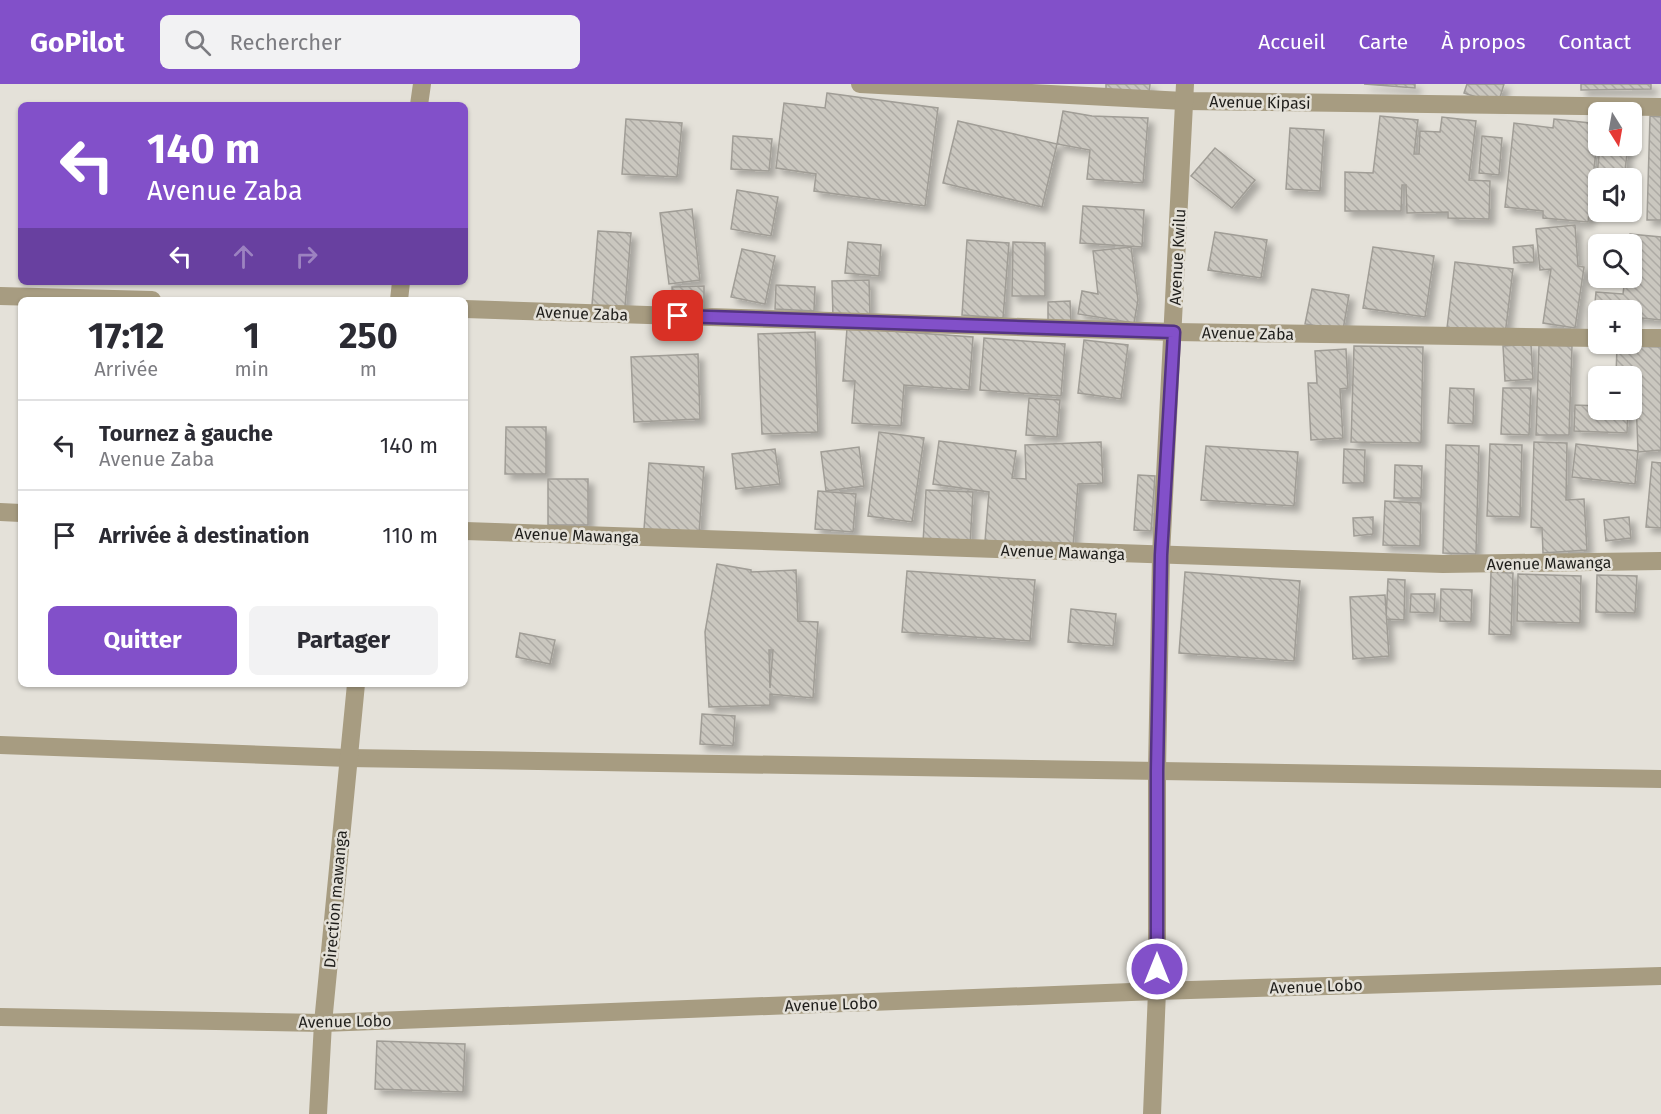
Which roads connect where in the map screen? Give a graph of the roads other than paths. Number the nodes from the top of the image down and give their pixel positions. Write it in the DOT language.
graph roads {
  1 [pos="422,84"];
  2 [pos="860,84"];
  3 [pos="1185,93"];
  4 [pos="419,102"];
  5 [pos="1661,107"];
  6 [pos="0,296"];
  7 [pos="38,297"];
  8 [pos="468,309"];
  9 [pos="1174,332"];
  10 [pos="1588,338"];
  11 [pos="1642,338"];
  12 [pos="1661,338"];
  13 [pos="0,512"];
  14 [pos="18,513"];
  15 [pos="468,531"];
  16 [pos="1161,555"];
  17 [pos="1661,561"];
  18 [pos="356,687"];
  19 [pos="0,745"];
  20 [pos="348,758"];
  21 [pos="1157,771"];
  22 [pos="1661,779"];
  23 [pos="1661,976"];
  24 [pos="1157,992"];
  25 [pos="0,1017"];
  26 [pos="323,1023"];
  27 [pos="318,1114"];
  28 [pos="1152,1114"];
  1 -- 4 [label="street"];
  2 -- 3 [label="street, Avenue Kipasi"];
  3 -- 5 [label="street, Avenue Kipasi"];
  3 -- 9 [label="street, Avenue Kwilu"];
  6 -- 7 [label="street"];
  8 -- 9 [label="street, Avenue Zaba"];
  9 -- 10 [label="street, Avenue Zaba"];
  9 -- 16 [label="street, Avenue Kwilu"];
  11 -- 12 [label="street"];
  13 -- 14 [label="street"];
  15 -- 16 [label="street, Avenue Mawanga"];
  16 -- 17 [label="street, Avenue Mawanga"];
  16 -- 21 [label="street, Avenue Kwilu"];
  18 -- 20 [label="street, Direction mawanga"];
  19 -- 20 [label="street"];
  20 -- 21 [label="street"];
  20 -- 26 [label="street, Direction mawanga"];
  21 -- 22 [label="street"];
  21 -- 24 [label="street, Avenue Kwilu"];
  23 -- 24 [label="street, Avenue Lobo"];
  24 -- 26 [label="street, Avenue Lobo"];
  24 -- 28 [label="street, Avenue Kwilu"];
  25 -- 26 [label="street, Avenue Lobo"];
  26 -- 27 [label="street, Direction mawanga"];
}
